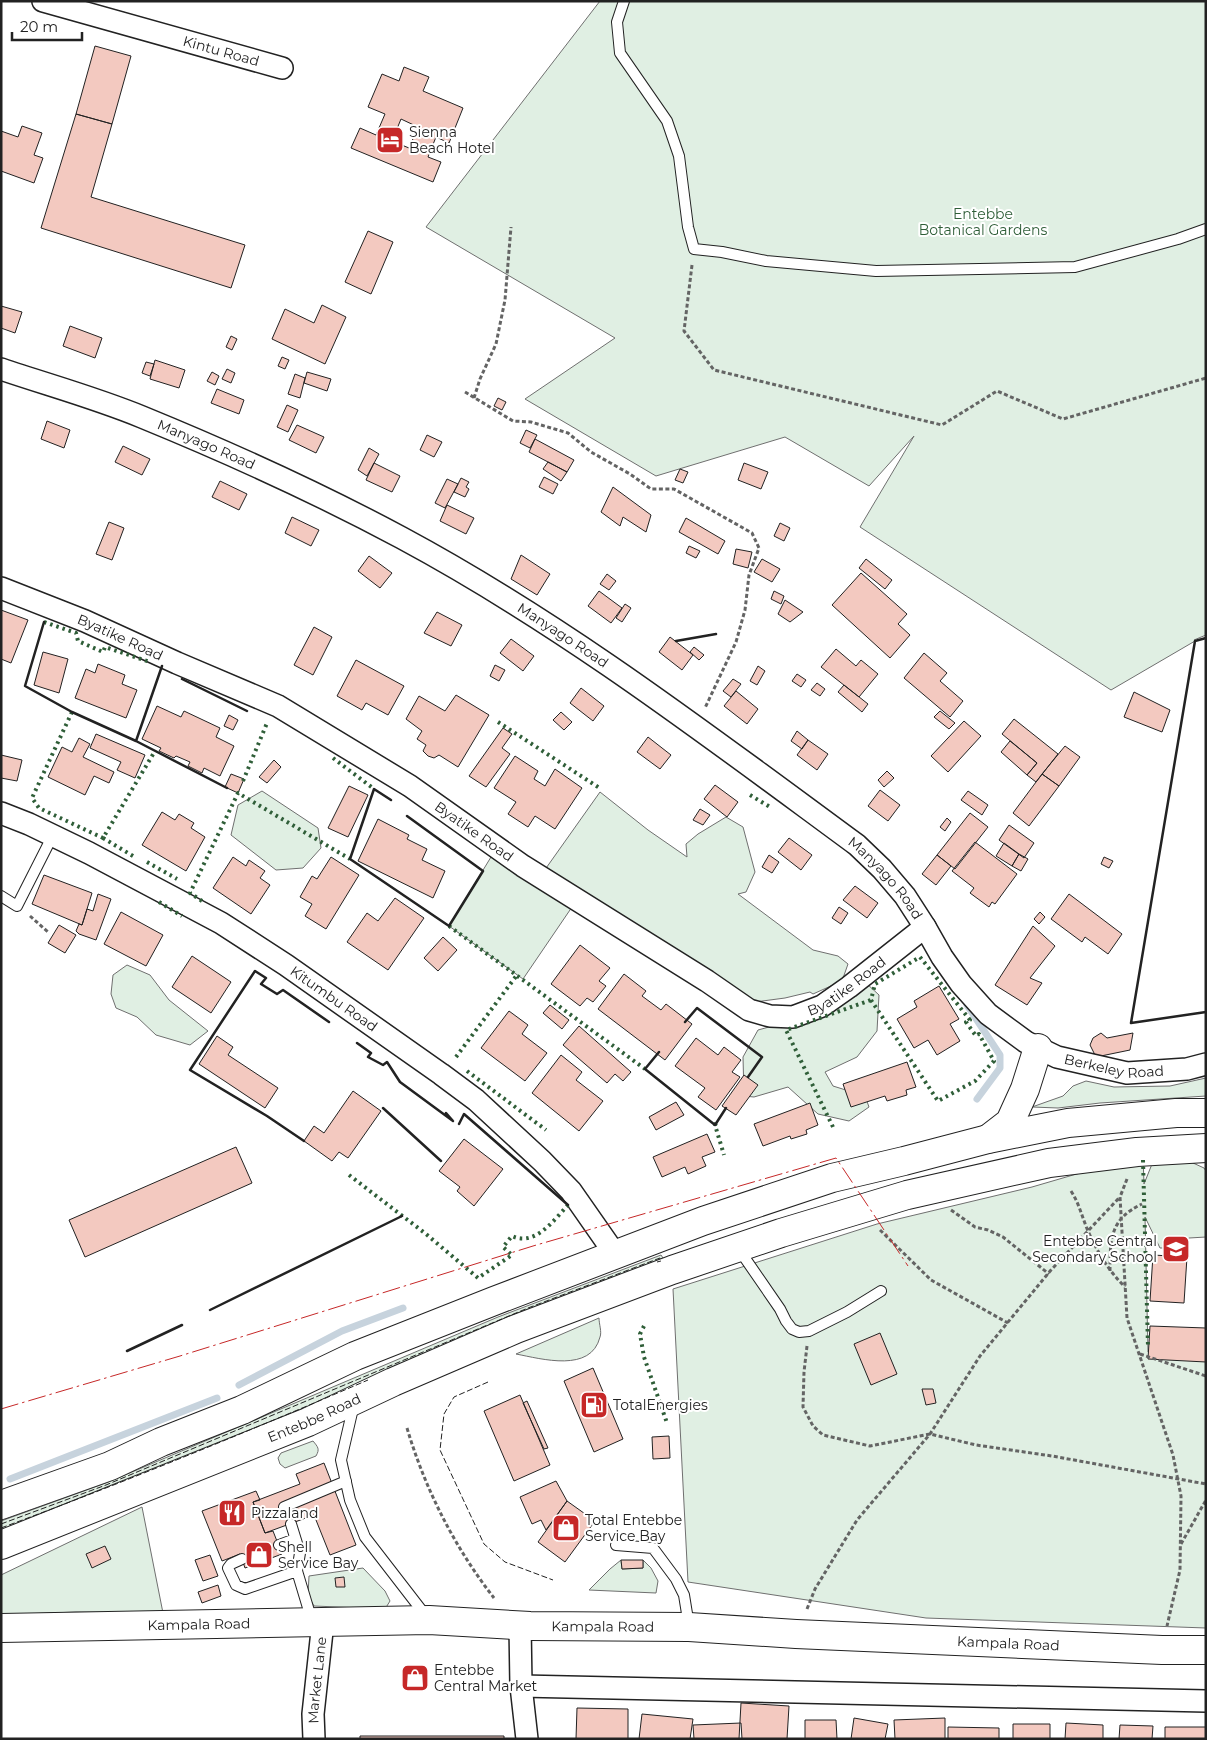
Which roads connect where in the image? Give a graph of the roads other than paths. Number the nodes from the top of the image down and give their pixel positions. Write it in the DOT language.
graph roads {
  1 [pos="43,1"];
  2 [pos="624,1"];
  3 [pos="282,68"];
  4 [pos="1206,229"];
  5 [pos="1,369"];
  6 [pos="1,588"];
  7 [pos="1,813"];
  8 [pos="53,835"];
  9 [pos="1,896"];
  10 [pos="925,927"];
  11 [pos="1032,1045"];
  12 [pos="1206,1064"];
  13 [pos="1206,1113"];
  14 [pos="988,1139"];
  15 [pos="1206,1148"];
  16 [pos="738,1248"];
  17 [pos="615,1254"];
  18 [pos="881,1291"];
  19 [pos="354,1401"];
  20 [pos="346,1481"];
  21 [pos="1,1505"];
  22 [pos="284,1507"];
  23 [pos="291,1524"];
  24 [pos="295,1539"];
  25 [pos="1,1545"];
  26 [pos="279,1545"];
  27 [pos="616,1545"];
  28 [pos="242,1559"];
  29 [pos="297,1572"];
  30 [pos="429,1620"];
  31 [pos="318,1622"];
  32 [pos="517,1625"];
  33 [pos="690,1627"];
  34 [pos="1,1628"];
  35 [pos="1206,1650"];
  36 [pos="522,1686"];
  37 [pos="1206,1701"];
  38 [pos="314,1739"];
  39 [pos="527,1739"];
  1 -- 3 [label="street, Kintu Road"];
  2 -- 4 [label="lane"];
  5 -- 10 [label="street, Manyago Road"];
  6 -- 10 [label="street, Byatike Road"];
  7 -- 8 [label="street, Kitumbu Road"];
  8 -- 9 [label="lane"];
  8 -- 17 [label="street, Kitumbu Road"];
  10 -- 11 [label="street, Manyago Road"];
  11 -- 12 [label="street, Berkeley Road"];
  11 -- 14 [label="main road"];
  13 -- 14 [label="main road"];
  14 -- 17 [label="main road"];
  15 -- 16 [label="main road, Entebbe Road"];
  16 -- 18 [label="lane"];
  16 -- 19 [label="main road, Entebbe Road"];
  17 -- 21 [label="main road"];
  19 -- 20 [label="lane"];
  19 -- 25 [label="main road, Entebbe Road"];
  20 -- 22 [label="lane"];
  20 -- 30 [label="lane"];
  23 -- 24 [label="lane"];
  24 -- 26 [label="lane"];
  24 -- 29 [label="lane"];
  27 -- 33 [label="lane"];
  28 -- 29 [label="lane"];
  29 -- 31 [label="lane"];
  30 -- 31 [label="main road, Kampala Road"];
  30 -- 32 [label="main road, Kampala Road"];
  31 -- 34 [label="main road, Kampala Road"];
  31 -- 38 [label="street, Market Lane"];
  32 -- 33 [label="main road, Kampala Road"];
  32 -- 36 [label="street"];
  33 -- 35 [label="main road, Kampala Road"];
  36 -- 37 [label="street"];
  36 -- 39 [label="street"];
}
